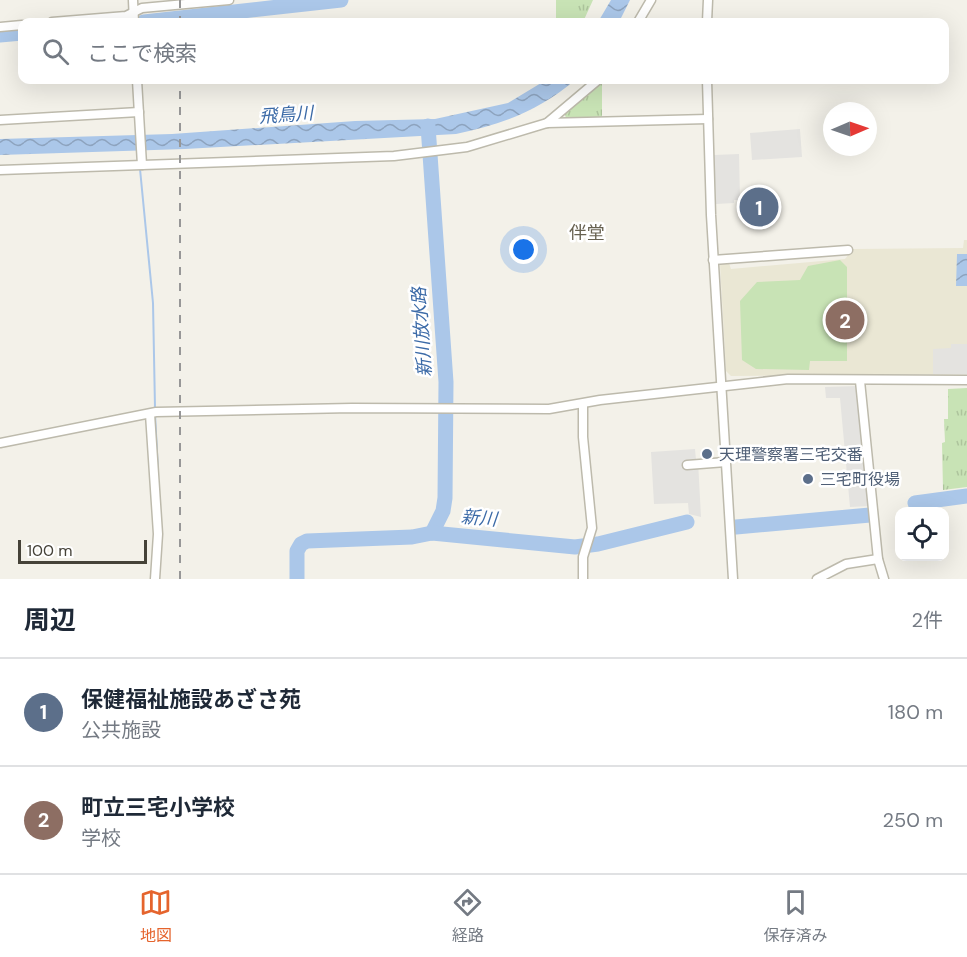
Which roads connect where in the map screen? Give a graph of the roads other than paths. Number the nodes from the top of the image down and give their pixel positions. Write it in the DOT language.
graph roads {
  1 [pos="133,0"];
  2 [pos="229,0"];
  3 [pos="651,0"];
  4 [pos="708,0"];
  5 [pos="134,13"];
  6 [pos="101,18"];
  7 [pos="134,18"];
  8 [pos="641,18"];
  9 [pos="707,18"];
  10 [pos="18,25"];
  11 [pos="0,27"];
  12 [pos="137,84"];
  13 [pos="593,84"];
  14 [pos="707,84"];
  15 [pos="139,115"];
  16 [pos="708,119"];
  17 [pos="0,120"];
  18 [pos="547,123"];
  19 [pos="142,164"];
  20 [pos="0,170"];
  21 [pos="848,250"];
  22 [pos="713,260"];
  23 [pos="967,380"];
  24 [pos="860,381"];
  25 [pos="721,386"];
  26 [pos="583,404"];
  27 [pos="150,414"];
  28 [pos="0,443"];
  29 [pos="726,462"];
  30 [pos="687,465"];
  31 [pos="878,559"];
  32 [pos="155,579"];
  33 [pos="583,579"];
  34 [pos="733,579"];
  35 [pos="817,579"];
  36 [pos="884,579"];
  1 -- 5 [label="street"];
  2 -- 5 [label="street"];
  3 -- 8 [label="street"];
  4 -- 9 [label="street"];
  5 -- 6 [label="street"];
  5 -- 7 [label="street"];
  10 -- 11 [label="street"];
  12 -- 15 [label="street"];
  13 -- 18 [label="street"];
  14 -- 16 [label="street"];
  15 -- 17 [label="street"];
  15 -- 19 [label="street"];
  16 -- 18 [label="street"];
  16 -- 22 [label="street"];
  18 -- 19 [label="street"];
  19 -- 20 [label="street"];
  21 -- 22 [label="street"];
  22 -- 25 [label="street"];
  23 -- 24 [label="street"];
  24 -- 25 [label="street"];
  24 -- 31 [label="street"];
  25 -- 26 [label="street"];
  25 -- 29 [label="street"];
  26 -- 27 [label="street"];
  26 -- 33 [label="street"];
  27 -- 28 [label="street"];
  27 -- 32 [label="street"];
  29 -- 30 [label="street"];
  29 -- 34 [label="street"];
  31 -- 35 [label="street"];
  31 -- 36 [label="street"];
}
